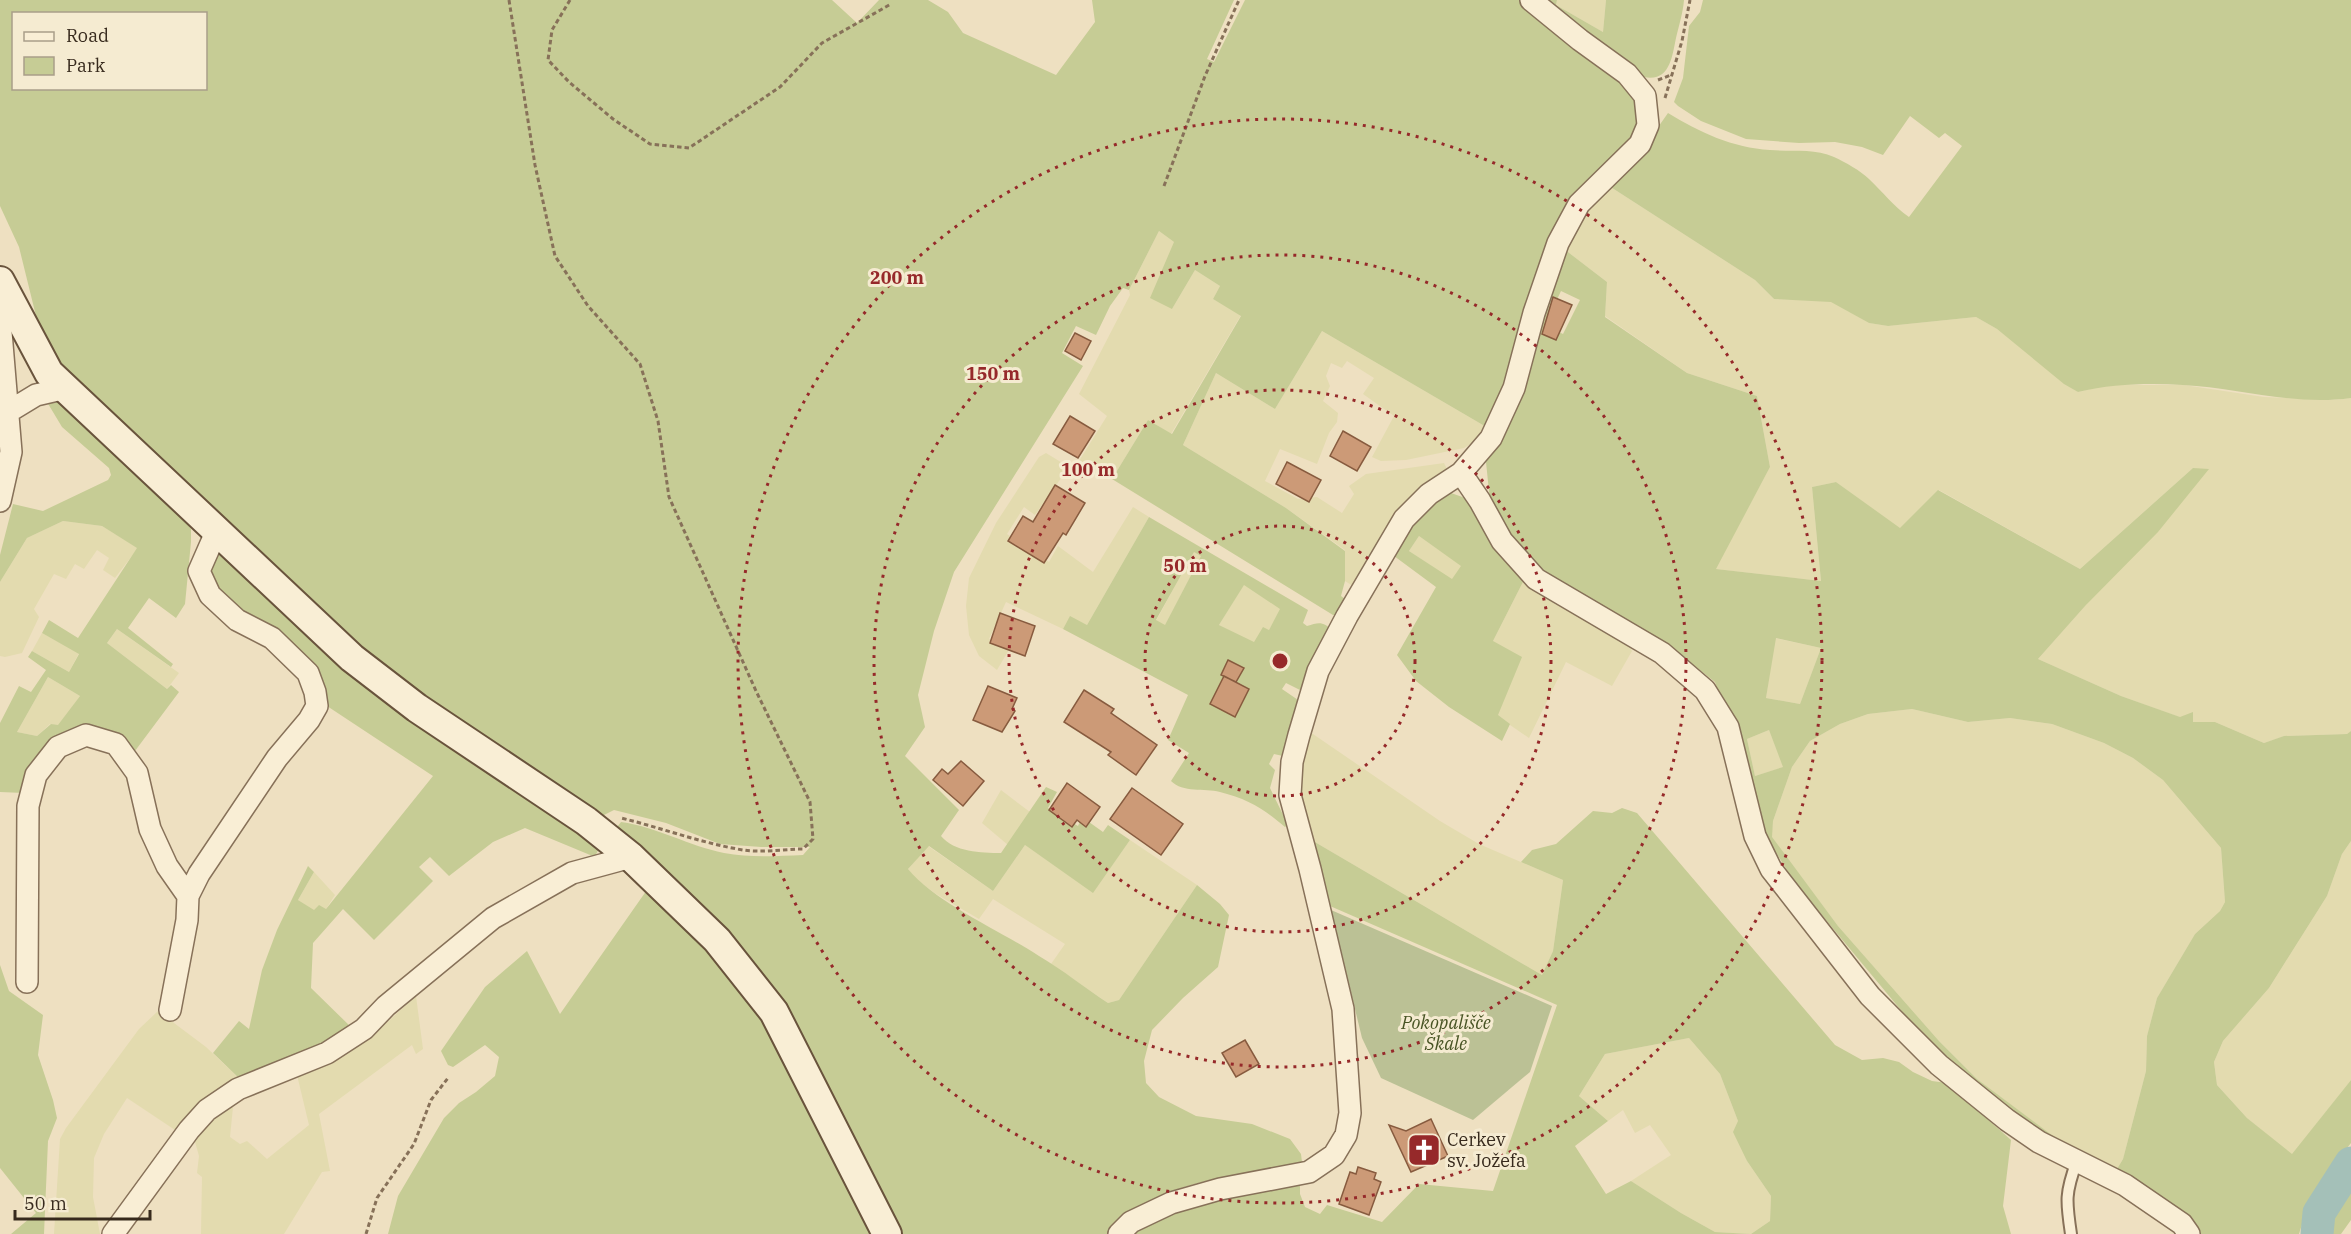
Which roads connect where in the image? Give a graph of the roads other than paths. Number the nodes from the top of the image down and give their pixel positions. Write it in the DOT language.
graph roads {
  1 [pos="1531,0"];
  2 [pos="0,281"];
  3 [pos="0,320"];
  4 [pos="66,388"];
  5 [pos="8,412"];
  6 [pos="1461,474"];
  7 [pos="0,501"];
  8 [pos="217,530"];
  9 [pos="631,856"];
  10 [pos="188,896"];
  11 [pos="27,982"];
  12 [pos="170,1010"];
  13 [pos="2077,1161"];
  14 [pos="113,1234"];
  15 [pos="887,1234"];
  16 [pos="1119,1234"];
  17 [pos="2072,1234"];
  18 [pos="2189,1234"];
  1 -- 6 [label="street"];
  2 -- 4 [label="main road"];
  3 -- 5 [label="street"];
  4 -- 5 [label="street"];
  4 -- 8 [label="main road"];
  5 -- 7 [label="street"];
  6 -- 13 [label="street"];
  6 -- 16 [label="street"];
  8 -- 9 [label="main road"];
  8 -- 10 [label="street"];
  9 -- 14 [label="street"];
  9 -- 15 [label="main road"];
  10 -- 11 [label="street"];
  10 -- 12 [label="street"];
  13 -- 17 [label="lane"];
  13 -- 18 [label="street"];
}
